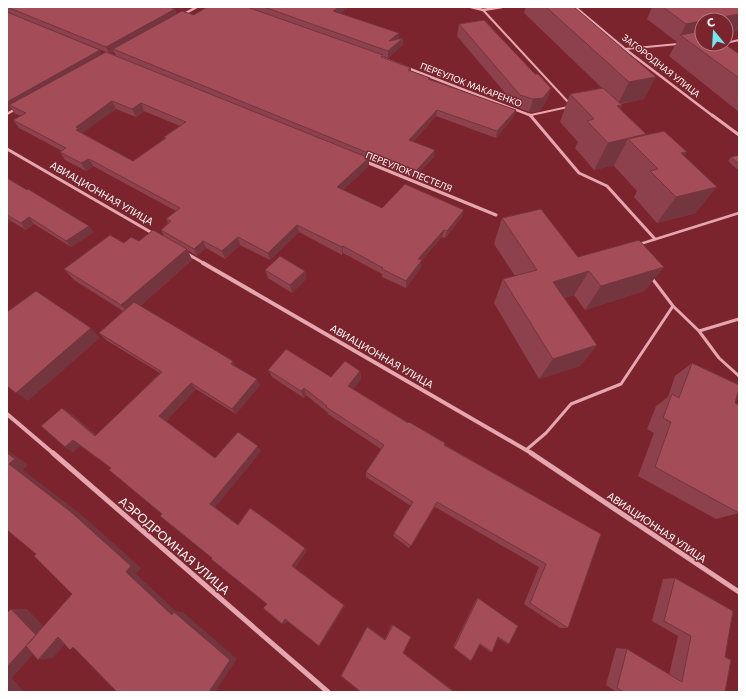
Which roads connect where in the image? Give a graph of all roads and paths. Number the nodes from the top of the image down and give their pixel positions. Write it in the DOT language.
graph roads {
  1 [pos="197,7"];
  2 [pos="471,7"];
  3 [pos="502,7"];
  4 [pos="575,7"];
  5 [pos="483,10"];
  6 [pos="177,18"];
  7 [pos="682,45"];
  8 [pos="626,49"];
  9 [pos="372,54"];
  10 [pos="21,106"];
  11 [pos="7,114"];
  12 [pos="531,115"];
  13 [pos="739,135"];
  14 [pos="7,149"];
  15 [pos="357,158"];
  16 [pos="739,213"];
  17 [pos="496,215"];
  18 [pos="158,237"];
  19 [pos="655,239"];
  20 [pos="636,245"];
  21 [pos="179,248"];
  22 [pos="647,271"];
  23 [pos="673,306"];
  24 [pos="739,318"];
  25 [pos="699,331"];
  26 [pos="739,376"];
  27 [pos="7,414"];
  28 [pos="526,450"];
  29 [pos="739,592"];
  30 [pos="328,692"];
  1 -- 6 [label="street"];
  2 -- 5 [label="street"];
  3 -- 5 [label="street"];
  4 -- 8 [label="street, ЗАГОРОДНАЯ УЛИЦА"];
  5 -- 12 [label="lane"];
  7 -- 8 [label="lane"];
  8 -- 13 [label="street, ЗАГОРОДНАЯ УЛИЦА"];
  9 -- 12 [label="street, ПЕРЕУЛОК МАКАРЕНКО"];
  10 -- 11 [label="street"];
  12 -- 19 [label="street, ПЕРЕУЛОК МАКАРЕНКО"];
  14 -- 18 [label="street, АВИАЦИОННАЯ УЛИЦА"];
  15 -- 17 [label="street, ПЕРЕУЛОК ПЕСТЕЛЯ"];
  16 -- 19 [label="lane"];
  19 -- 20 [label="lane"];
  21 -- 28 [label="street, АВИАЦИОННАЯ УЛИЦА"];
  22 -- 23 [label="lane"];
  23 -- 25 [label="lane"];
  23 -- 28 [label="lane"];
  24 -- 25 [label="lane"];
  25 -- 26 [label="lane"];
  27 -- 30 [label="street, АЭРОДРОМНАЯ УЛИЦА"];
  28 -- 29 [label="street, АВИАЦИОННАЯ УЛИЦА"];
}
